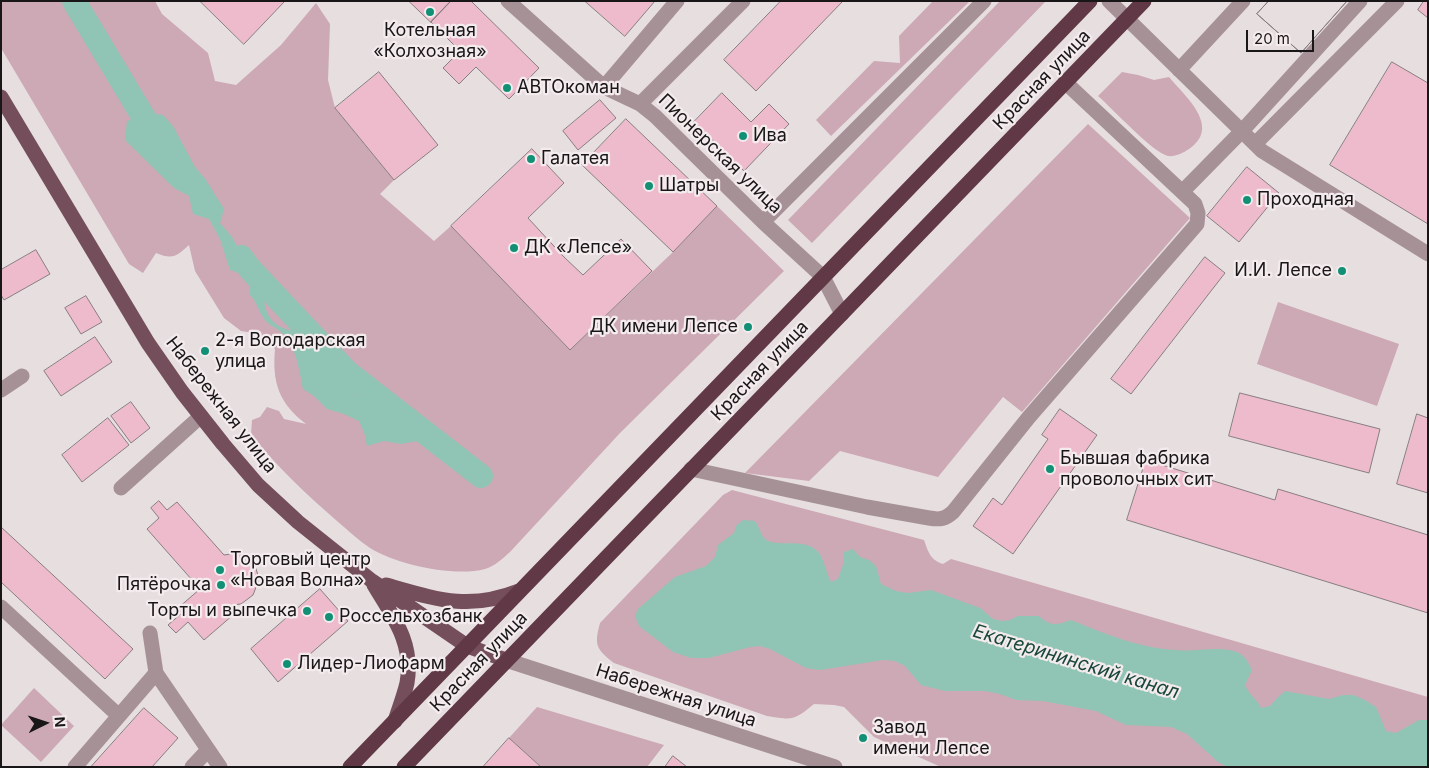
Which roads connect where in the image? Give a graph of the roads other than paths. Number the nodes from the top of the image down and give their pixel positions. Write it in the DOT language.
graph roads {
  1 [pos="508,1"];
  2 [pos="677,1"];
  3 [pos="743,1"];
  4 [pos="984,1"];
  5 [pos="1090,1"];
  6 [pos="1109,1"];
  7 [pos="1144,1"];
  8 [pos="1243,1"];
  9 [pos="1360,1"];
  10 [pos="1397,1"];
  11 [pos="1127,19"];
  12 [pos="1179,70"];
  13 [pos="1065,82"];
  14 [pos="604,87"];
  15 [pos="1,97"];
  16 [pos="640,104"];
  17 [pos="1242,131"];
  18 [pos="1255,144"];
  19 [pos="1182,192"];
  20 [pos="764,222"];
  21 [pos="1428,254"];
  22 [pos="824,277"];
  23 [pos="842,314"];
  24 [pos="22,376"];
  25 [pos="1,390"];
  26 [pos="201,416"];
  27 [pos="691,470"];
  28 [pos="121,488"];
  29 [pos="372,581"];
  30 [pos="519,591"];
  31 [pos="1,606"];
  32 [pos="150,633"];
  33 [pos="467,646"];
  34 [pos="506,660"];
  35 [pos="156,673"];
  36 [pos="119,716"];
  37 [pos="395,721"];
  38 [pos="208,750"];
  39 [pos="75,767"];
  40 [pos="192,767"];
  41 [pos="220,767"];
  42 [pos="350,767"];
  43 [pos="404,767"];
  44 [pos="835,767"];
  1 -- 14 [label="street, Пионерская улица"];
  2 -- 14 [label="street"];
  3 -- 16 [label="street"];
  4 -- 20 [label="street"];
  5 -- 22 [label="highway, Красная улица"];
  6 -- 11 [label="street"];
  7 -- 11 [label="highway, Красная улица"];
  8 -- 12 [label="street"];
  9 -- 17 [label="street"];
  10 -- 18 [label="street"];
  11 -- 12 [label="street"];
  11 -- 13 [label="highway, Красная улица"];
  12 -- 17 [label="street"];
  13 -- 19 [label="street"];
  13 -- 23 [label="highway, Красная улица"];
  14 -- 16 [label="street, Пионерская улица"];
  15 -- 26 [label="main road, Набережная улица"];
  16 -- 20 [label="street, Пионерская улица"];
  17 -- 18 [label="street"];
  17 -- 19 [label="street"];
  18 -- 21 [label="street"];
  19 -- 27 [label="street"];
  20 -- 22 [label="street, Пионерская улица"];
  22 -- 23 [label="street, Пионерская улица"];
  22 -- 30 [label="highway, Красная улица"];
  23 -- 27 [label="highway, Красная улица"];
  24 -- 25 [label="street"];
  26 -- 28 [label="street"];
  26 -- 29 [label="main road, Набережная улица"];
  27 -- 34 [label="highway, Красная улица"];
  29 -- 30 [label="main road"];
  29 -- 33 [label="main road, Набережная улица"];
  29 -- 37 [label="main road"];
  30 -- 33 [label="highway, Красная улица"];
  31 -- 36 [label="street"];
  32 -- 35 [label="street"];
  33 -- 34 [label="main road, Набережная улица"];
  33 -- 37 [label="highway, Красная улица"];
  34 -- 43 [label="highway, Красная улица"];
  34 -- 44 [label="street, Набережная улица"];
  35 -- 36 [label="street"];
  35 -- 38 [label="street"];
  36 -- 39 [label="street"];
  37 -- 42 [label="highway, Красная улица"];
  38 -- 40 [label="street"];
  38 -- 41 [label="street"];
}
